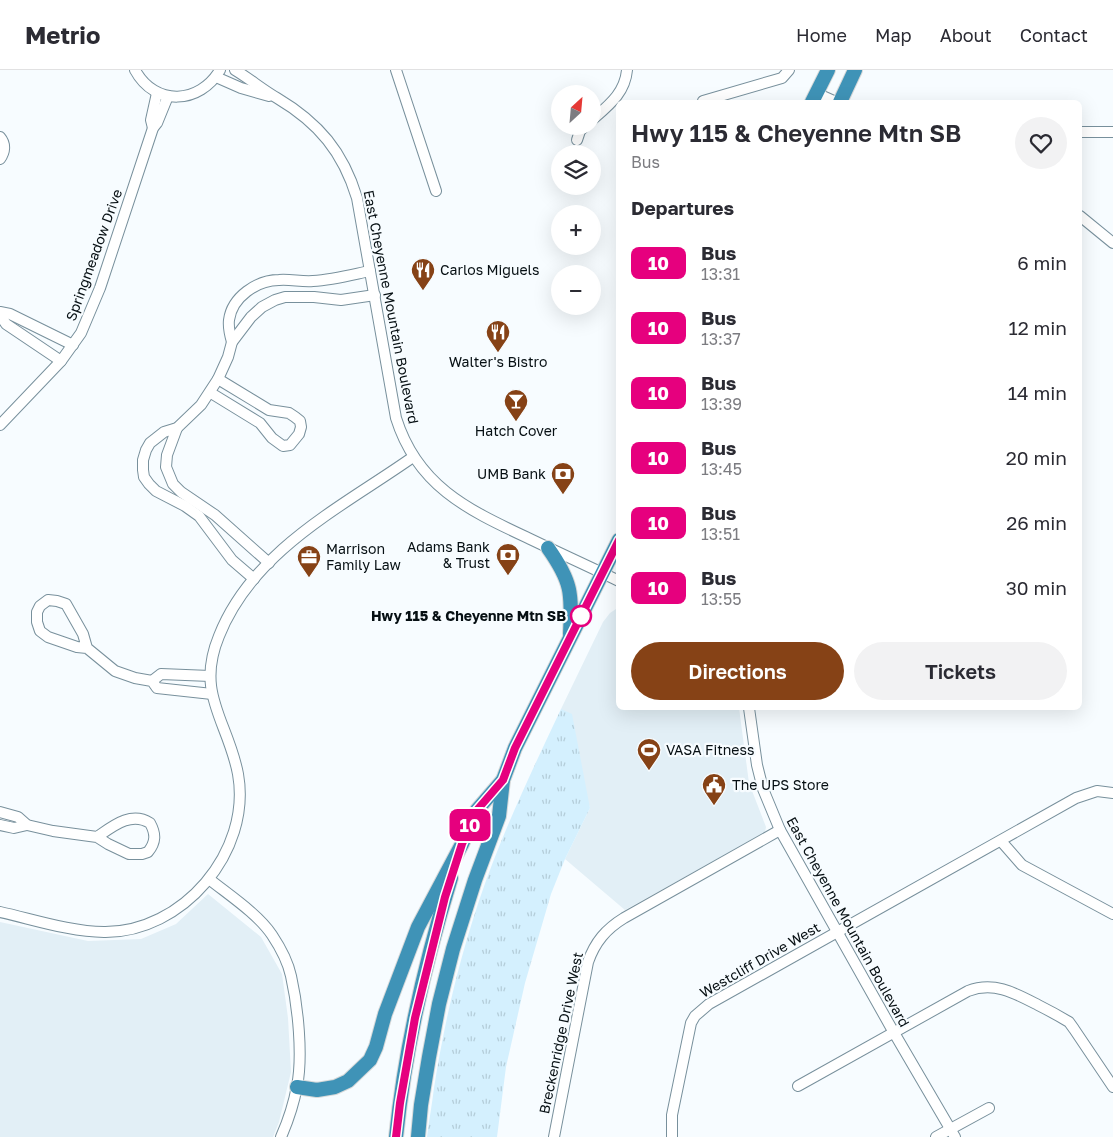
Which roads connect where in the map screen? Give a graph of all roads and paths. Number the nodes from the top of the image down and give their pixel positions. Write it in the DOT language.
graph roads {
  1 [pos="135,70"];
  2 [pos="236,70"];
  3 [pos="396,70"];
  4 [pos="627,70"];
  5 [pos="790,70"];
  6 [pos="855,70"];
  7 [pos="826,72"];
  8 [pos="218,73"];
  9 [pos="157,93"];
  10 [pos="168,96"];
  11 [pos="277,98"];
  12 [pos="814,98"];
  13 [pos="706,100"];
  14 [pos="841,100"];
  15 [pos="601,111"];
  16 [pos="152,128"];
  17 [pos="1082,132"];
  18 [pos="1113,132"];
  19 [pos="579,135"];
  20 [pos="0,137"];
  21 [pos="577,140"];
  22 [pos="0,159"];
  23 [pos="436,191"];
  24 [pos="1082,218"];
  25 [pos="1113,243"];
  26 [pos="370,272"];
  27 [pos="300,282"];
  28 [pos="375,295"];
  29 [pos="301,297"];
  30 [pos="0,314"];
  31 [pos="232,342"];
  32 [pos="73,346"];
  33 [pos="61,362"];
  34 [pos="218,379"];
  35 [pos="211,393"];
  36 [pos="0,425"];
  37 [pos="177,428"];
  38 [pos="413,457"];
  39 [pos="188,503"];
  40 [pos="616,546"];
  41 [pos="548,548"];
  42 [pos="269,564"];
  43 [pos="603,574"];
  44 [pos="254,579"];
  45 [pos="616,580"];
  46 [pos="569,640"];
  47 [pos="87,648"];
  48 [pos="210,676"];
  49 [pos="152,681"];
  50 [pos="212,694"];
  51 [pos="749,710"];
  52 [pos="503,780"];
  53 [pos="1113,793"];
  54 [pos="0,812"];
  55 [pos="0,825"];
  56 [pos="27,825"];
  57 [pos="780,830"];
  58 [pos="97,837"];
  59 [pos="1000,841"];
  60 [pos="462,844"];
  61 [pos="209,879"];
  62 [pos="0,912"];
  63 [pos="1113,914"];
  64 [pos="838,931"];
  65 [pos="893,1031"];
  66 [pos="798,1086"];
  67 [pos="297,1087"];
  68 [pos="1113,1087"];
  69 [pos="989,1108"];
  70 [pos="952,1133"];
  71 [pos="281,1137"];
  72 [pos="396,1137"];
  73 [pos="418,1137"];
  74 [pos="554,1137"];
  75 [pos="672,1137"];
  76 [pos="936,1137"];
  1 -- 9 [label="street"];
  2 -- 11 [label="street, East Cheyenne Mountain Boulevard"];
  3 -- 23 [label="street"];
  4 -- 15 [label="street"];
  5 -- 13 [label="street"];
  6 -- 14 [label="highway"];
  7 -- 12 [label="highway"];
  8 -- 10 [label="street"];
  8 -- 11 [label="street, East Cheyenne Mountain Boulevard"];
  9 -- 10 [label="street"];
  9 -- 16 [label="street, Springmeadow Drive"];
  10 -- 16 [label="street, Springmeadow Drive"];
  11 -- 26 [label="street, East Cheyenne Mountain Boulevard"];
  16 -- 32 [label="street, Springmeadow Drive"];
  17 -- 18 [label="street"];
  19 -- 21 [label="street"];
  20 -- 22 [label="street"];
  24 -- 25 [label="street"];
  26 -- 27 [label="street"];
  26 -- 28 [label="street, East Cheyenne Mountain Boulevard"];
  27 -- 29 [label="street"];
  27 -- 31 [label="street"];
  28 -- 29 [label="street"];
  28 -- 38 [label="street, East Cheyenne Mountain Boulevard"];
  29 -- 31 [label="street"];
  30 -- 32 [label="street"];
  30 -- 33 [label="street"];
  31 -- 34 [label="street"];
  32 -- 33 [label="street, Springmeadow Drive"];
  33 -- 36 [label="street, Springmeadow Drive"];
  34 -- 35 [label="street"];
  34 -- 35 [label="street"];
  35 -- 37 [label="street"];
  37 -- 39 [label="street"];
  37 -- 39 [label="street"];
  38 -- 41 [label="street, East Cheyenne Mountain Boulevard"];
  38 -- 42 [label="street"];
  39 -- 42 [label="street"];
  39 -- 44 [label="street"];
  40 -- 43 [label="highway"];
  41 -- 43 [label="street, East Cheyenne Mountain Boulevard"];
  41 -- 46 [label="highway"];
  42 -- 44 [label="street"];
  43 -- 45 [label="street, East Cheyenne Mountain Boulevard"];
  43 -- 46 [label="highway"];
  44 -- 48 [label="street"];
  46 -- 52 [label="highway"];
  47 -- 47 [label="street"];
  47 -- 49 [label="street"];
  48 -- 49 [label="street"];
  48 -- 50 [label="street"];
  49 -- 50 [label="street"];
  50 -- 61 [label="street"];
  51 -- 57 [label="street, East Cheyenne Mountain Boulevard"];
  52 -- 60 [label="highway"];
  52 -- 73 [label="highway"];
  53 -- 59 [label="street, Westcliff Drive West"];
  54 -- 56 [label="street"];
  55 -- 56 [label="street"];
  56 -- 58 [label="street"];
  57 -- 64 [label="street, East Cheyenne Mountain Boulevard"];
  57 -- 74 [label="street, Breckenridge Drive West"];
  58 -- 58 [label="street"];
  59 -- 63 [label="street"];
  59 -- 64 [label="street, Westcliff Drive West"];
  60 -- 67 [label="highway"];
  60 -- 72 [label="highway"];
  61 -- 62 [label="street"];
  61 -- 67 [label="street"];
  64 -- 65 [label="street, East Cheyenne Mountain Boulevard"];
  64 -- 75 [label="street, Westcliff Drive West"];
  65 -- 66 [label="street"];
  65 -- 68 [label="street"];
  65 -- 70 [label="street, East Cheyenne Mountain Boulevard"];
  67 -- 71 [label="street"];
  69 -- 70 [label="street"];
  70 -- 76 [label="street"];
}
